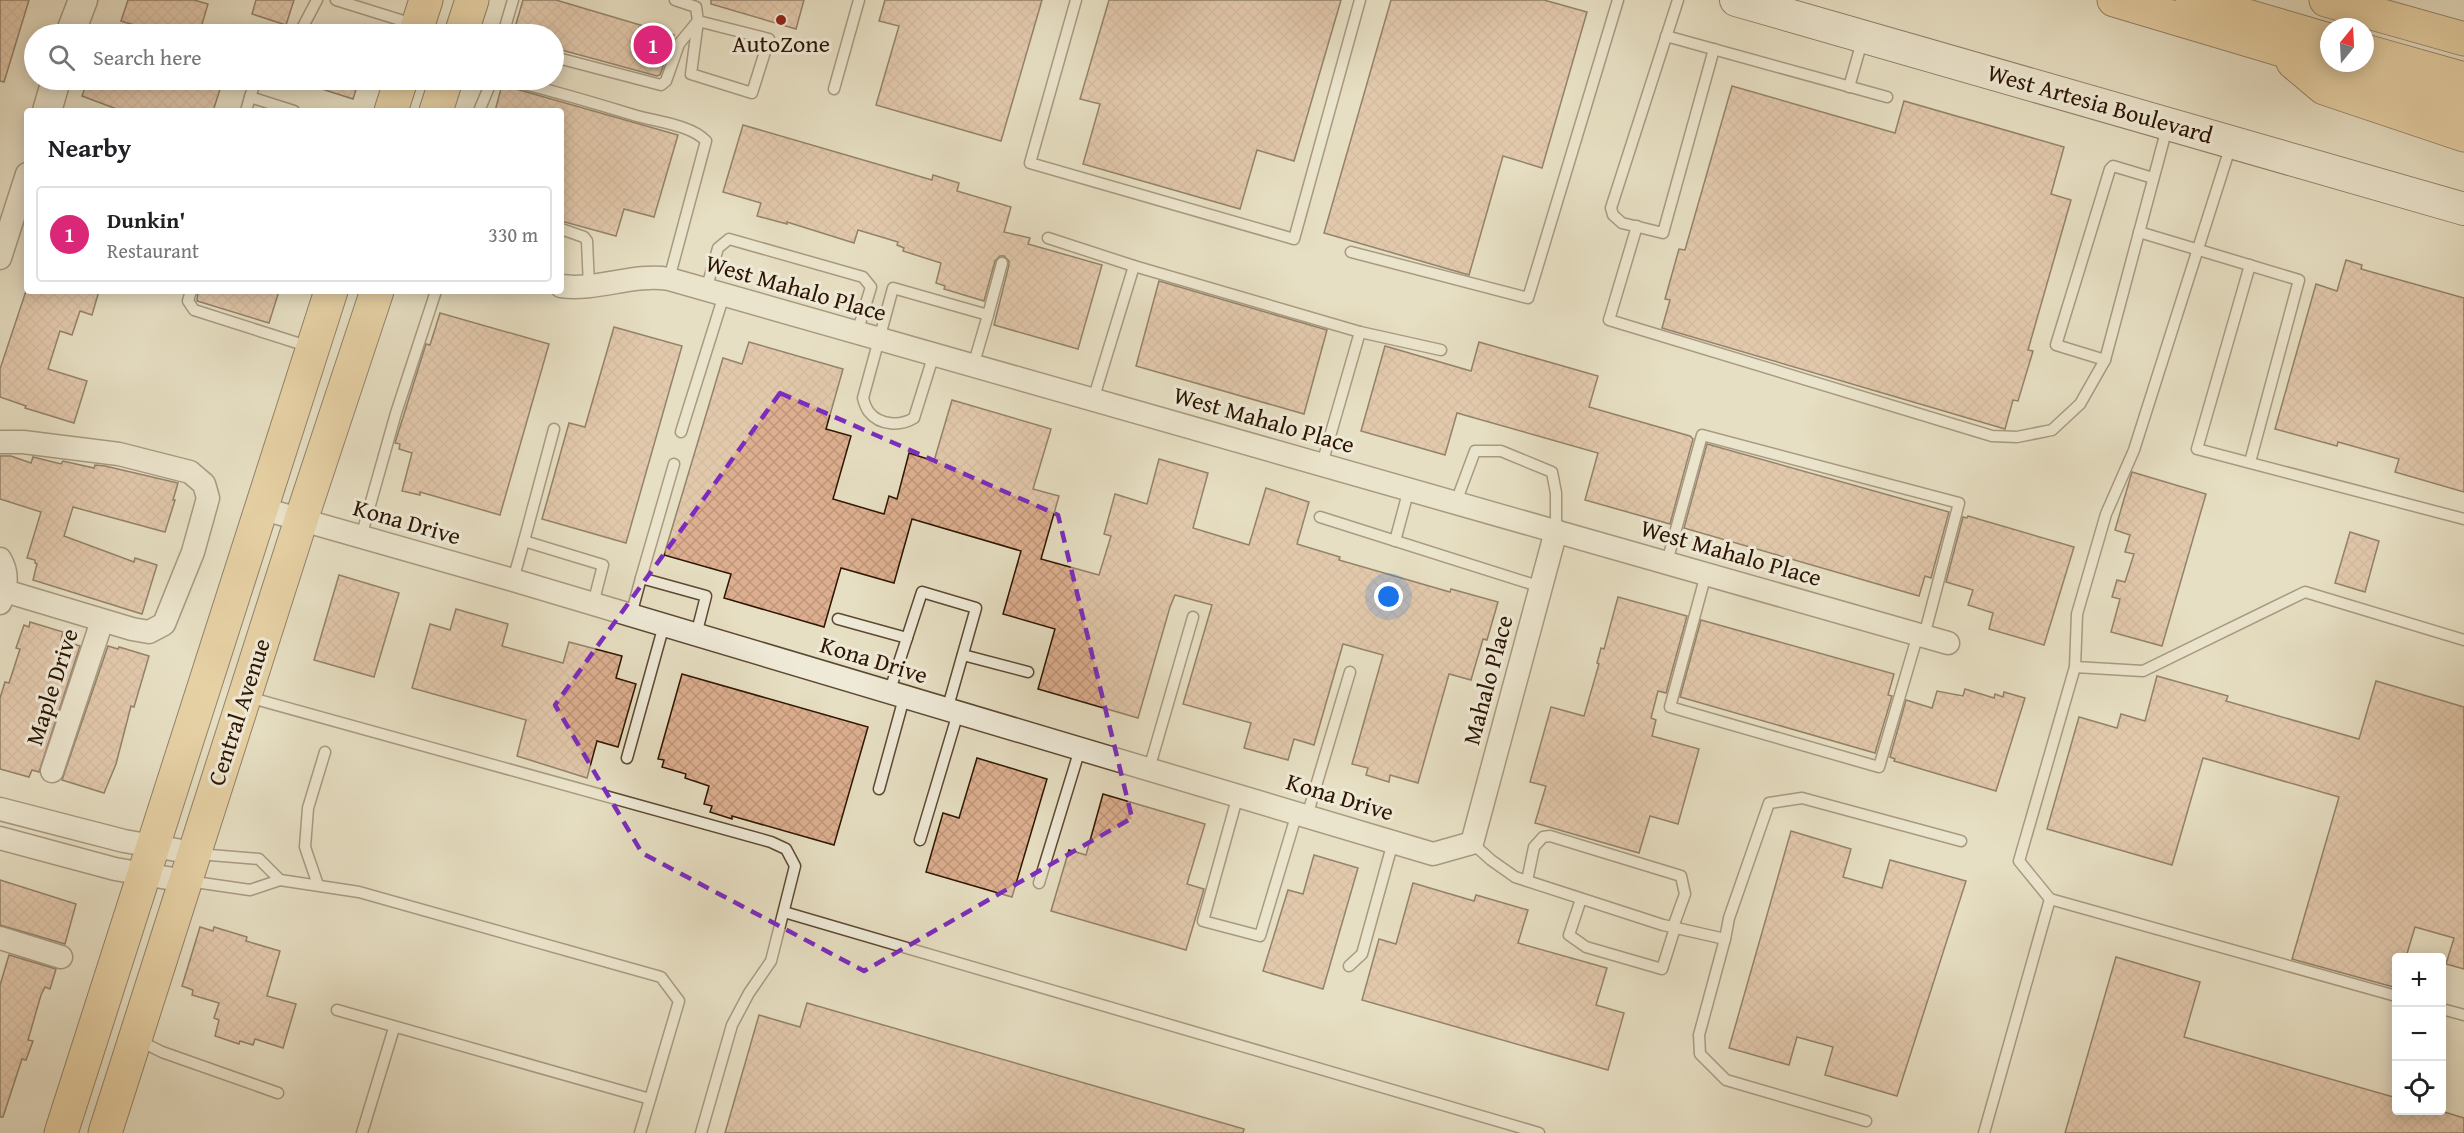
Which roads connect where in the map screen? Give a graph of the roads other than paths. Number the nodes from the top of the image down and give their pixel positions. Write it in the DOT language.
graph roads {
  1 [pos="83,0"];
  2 [pos="317,0"];
  3 [pos="336,0"];
  4 [pos="472,0"];
  5 [pos="513,0"];
  6 [pos="675,0"];
  7 [pos="859,0"];
  8 [pos="1076,0"];
  9 [pos="1360,0"];
  10 [pos="1617,0"];
  11 [pos="1678,0"];
  12 [pos="1736,0"];
  13 [pos="2114,0"];
  14 [pos="2192,0"];
  15 [pos="2257,0"];
  16 [pos="2326,0"];
  17 [pos="697,3"];
  18 [pos="2336,18"];
  19 [pos="2353,18"];
  20 [pos="419,20"];
  21 [pos="698,21"];
  22 [pos="74,24"];
  23 [pos="304,24"];
  24 [pos="464,24"];
  25 [pos="506,24"];
  26 [pos="2374,25"];
  27 [pos="2374,26"];
  28 [pos="2374,28"];
  29 [pos="2464,33"];
  30 [pos="1666,36"];
  31 [pos="1863,37"];
  32 [pos="2320,37"];
  33 [pos="2464,39"];
  34 [pos="1714,50"];
  35 [pos="2280,51"];
  36 [pos="2374,54"];
  37 [pos="564,60"];
  38 [pos="2464,60"];
  39 [pos="2464,79"];
  40 [pos="1849,87"];
  41 [pos="834,89"];
  42 [pos="53,90"];
  43 [pos="252,90"];
  44 [pos="398,90"];
  45 [pos="443,90"];
  46 [pos="488,90"];
  47 [pos="552,90"];
  48 [pos="250,97"];
  49 [pos="1887,97"];
  50 [pos="2464,104"];
  51 [pos="48,108"];
  52 [pos="247,108"];
  53 [pos="284,108"];
  54 [pos="392,108"];
  55 [pos="437,108"];
  56 [pos="480,108"];
  57 [pos="2168,124"];
  58 [pos="2464,135"];
  59 [pos="2232,142"];
  60 [pos="2154,178"];
  61 [pos="24,183"];
  62 [pos="2464,209"];
  63 [pos="1637,226"];
  64 [pos="564,230"];
  65 [pos="2139,232"];
  66 [pos="1048,238"];
  67 [pos="2198,250"];
  68 [pos="1351,252"];
  69 [pos="0,258"];
  70 [pos="1002,263"];
  71 [pos="1134,266"];
  72 [pos="2250,266"];
  73 [pos="669,279"];
  74 [pos="564,286"];
  75 [pos="589,286"];
  76 [pos="715,293"];
  77 [pos="190,294"];
  78 [pos="330,294"];
  79 [pos="376,294"];
  80 [pos="435,294"];
  81 [pos="988,315"];
  82 [pos="1360,332"];
  83 [pos="868,336"];
  84 [pos="312,347"];
  85 [pos="1441,350"];
  86 [pos="934,354"];
  87 [pos="2105,360"];
  88 [pos="974,366"];
  89 [pos="1093,400"];
  90 [pos="554,429"];
  91 [pos="681,432"];
  92 [pos="0,442"];
  93 [pos="2250,462"];
  94 [pos="674,464"];
  95 [pos="1322,464"];
  96 [pos="1409,489"];
  97 [pos="1456,502"];
  98 [pos="260,508"];
  99 [pos="1320,517"];
  100 [pos="2464,519"];
  101 [pos="301,520"];
  102 [pos="1556,531"];
  103 [pos="361,537"];
  104 [pos="1395,541"];
  105 [pos="524,542"];
  106 [pos="0,559"];
  107 [pos="1667,562"];
  108 [pos="1706,574"];
  109 [pos="641,578"];
  110 [pos="513,580"];
  111 [pos="1541,587"];
  112 [pos="2,597"];
  113 [pos="593,604"];
  114 [pos="631,615"];
  115 [pos="1192,617"];
  116 [pos="838,619"];
  117 [pos="102,621"];
  118 [pos="664,626"];
  119 [pos="696,635"];
  120 [pos="1921,635"];
  121 [pos="907,638"];
  122 [pos="2464,640"];
  123 [pos="1948,643"];
  124 [pos="963,654"];
  125 [pos="2075,667"];
  126 [pos="1028,672"];
  127 [pos="1350,672"];
  128 [pos="897,695"];
  129 [pos="244,696"];
  130 [pos="953,711"];
  131 [pos="1080,749"];
  132 [pos="325,752"];
  133 [pos="627,758"];
  134 [pos="1149,769"];
  135 [pos="52,771"];
  136 [pos="879,789"];
  137 [pos="1238,795"];
  138 [pos="1302,814"];
  139 [pos="2,816"];
  140 [pos="0,838"];
  141 [pos="920,840"];
  142 [pos="1961,841"];
  143 [pos="1393,842"];
  144 [pos="1472,843"];
  145 [pos="148,859"];
  146 [pos="190,867"];
  147 [pos="280,880"];
  148 [pos="1527,881"];
  149 [pos="1039,883"];
  150 [pos="318,885"];
  151 [pos="1581,899"];
  152 [pos="2050,899"];
  153 [pos="784,912"];
  154 [pos="1674,927"];
  155 [pos="1725,939"];
  156 [pos="1,942"];
  157 [pos="61,957"];
  158 [pos="1349,966"];
  159 [pos="2392,995"];
  160 [pos="337,1010"];
  161 [pos="2446,1010"];
  162 [pos="2464,1015"];
  163 [pos="394,1028"];
  164 [pos="135,1039"];
  165 [pos="278,1093"];
  166 [pos="650,1099"];
  167 [pos="1866,1122"];
  168 [pos="61,1133"];
  169 [pos="105,1133"];
  170 [pos="362,1133"];
  171 [pos="640,1133"];
  172 [pos="701,1133"];
  173 [pos="1539,1133"];
  174 [pos="1984,1133"];
  1 -- 22 [label="street"];
  2 -- 23 [label="lane"];
  3 -- 20 [label="lane"];
  4 -- 24 [label="main road"];
  5 -- 25 [label="lane"];
  6 -- 17 [label="lane"];
  7 -- 41 [label="lane"];
  8 -- 9 [label="lane"];
  10 -- 68 [label="lane"];
  11 -- 30 [label="lane"];
  12 -- 31 [label="main road, West Artesia Boulevard"];
  13 -- 35 [label="main road"];
  14 -- 32 [label="main road"];
  15 -- 18 [label="main road"];
  16 -- 19 [label="main road"];
  17 -- 21 [label="lane"];
  21 -- 21 [label="lane"];
  21 -- 37 [label="lane"];
  26 -- 29 [label="main road"];
  27 -- 33 [label="main road"];
  28 -- 38 [label="main road"];
  30 -- 34 [label="lane"];
  30 -- 63 [label="lane"];
  31 -- 40 [label="lane"];
  31 -- 57 [label="main road, West Artesia Boulevard"];
  34 -- 40 [label="lane"];
  34 -- 63 [label="lane"];
  35 -- 50 [label="main road"];
  35 -- 58 [label="main road"];
  36 -- 39 [label="main road"];
  40 -- 49 [label="lane"];
  42 -- 51 [label="street"];
  43 -- 48 [label="lane"];
  44 -- 54 [label="main road"];
  45 -- 55 [label="main road"];
  46 -- 56 [label="lane"];
  47 -- 73 [label="lane"];
  48 -- 52 [label="lane"];
  48 -- 53 [label="lane"];
  57 -- 59 [label="main road, West Artesia Boulevard"];
  57 -- 60 [label="lane"];
  59 -- 62 [label="main road, West Artesia Boulevard"];
  59 -- 67 [label="lane"];
  60 -- 65 [label="lane"];
  60 -- 87 [label="lane"];
  61 -- 69 [label="street"];
  63 -- 87 [label="lane"];
  64 -- 75 [label="lane"];
  65 -- 67 [label="lane"];
  65 -- 87 [label="lane"];
  66 -- 71 [label="lane"];
  67 -- 72 [label="lane"];
  67 -- 125 [label="lane"];
  70 -- 81 [label="lane"];
  71 -- 82 [label="lane"];
  71 -- 89 [label="lane"];
  72 -- 93 [label="lane"];
  72 -- 93 [label="lane"];
  73 -- 75 [label="street, West Mahalo Place"];
  73 -- 76 [label="street, West Mahalo Place"];
  74 -- 75 [label="street, West Mahalo Place"];
  76 -- 83 [label="street, West Mahalo Place"];
  76 -- 83 [label="lane"];
  76 -- 91 [label="lane"];
  77 -- 84 [label="lane"];
  78 -- 84 [label="main road, Central Avenue"];
  79 -- 101 [label="main road, Central Avenue"];
  80 -- 103 [label="lane"];
  81 -- 83 [label="lane"];
  81 -- 88 [label="lane"];
  82 -- 85 [label="lane"];
  82 -- 95 [label="lane"];
  83 -- 86 [label="street, West Mahalo Place"];
  83 -- 86 [label="lane"];
  84 -- 98 [label="main road, Central Avenue"];
  86 -- 88 [label="street, West Mahalo Place"];
  88 -- 89 [label="street, West Mahalo Place"];
  89 -- 95 [label="street, West Mahalo Place"];
  90 -- 105 [label="lane"];
  92 -- 117 [label="street"];
  93 -- 100 [label="lane"];
  94 -- 109 [label="lane"];
  95 -- 96 [label="street, West Mahalo Place"];
  96 -- 97 [label="street, West Mahalo Place"];
  96 -- 104 [label="lane"];
  97 -- 102 [label="street, West Mahalo Place"];
  97 -- 102 [label="lane"];
  98 -- 101 [label="street, Kona Drive"];
  98 -- 145 [label="main road, Central Avenue"];
  99 -- 104 [label="lane"];
  101 -- 103 [label="street, Kona Drive"];
  101 -- 129 [label="main road, Central Avenue"];
  102 -- 107 [label="street, West Mahalo Place"];
  102 -- 111 [label="street, Mahalo Place"];
  103 -- 110 [label="street, Kona Drive"];
  104 -- 111 [label="lane"];
  105 -- 110 [label="lane"];
  105 -- 113 [label="lane"];
  106 -- 112 [label="street"];
  107 -- 108 [label="street, West Mahalo Place"];
  107 -- 120 [label="lane"];
  108 -- 120 [label="street, West Mahalo Place"];
  108 -- 120 [label="lane"];
  109 -- 114 [label="lane"];
  109 -- 119 [label="lane"];
  110 -- 113 [label="street, Kona Drive"];
  111 -- 144 [label="street, Mahalo Place"];
  112 -- 117 [label="street"];
  113 -- 114 [label="street, Kona Drive"];
  114 -- 118 [label="street, Kona Drive"];
  115 -- 134 [label="lane"];
  116 -- 121 [label="lane"];
  117 -- 135 [label="street, Maple Drive"];
  118 -- 119 [label="street, Kona Drive"];
  118 -- 133 [label="lane"];
  119 -- 128 [label="street, Kona Drive"];
  120 -- 123 [label="street, West Mahalo Place"];
  121 -- 124 [label="lane"];
  121 -- 128 [label="lane"];
  122 -- 125 [label="lane"];
  124 -- 126 [label="lane"];
  124 -- 130 [label="lane"];
  125 -- 152 [label="lane"];
  127 -- 138 [label="lane"];
  128 -- 130 [label="street, Kona Drive"];
  128 -- 136 [label="lane"];
  129 -- 146 [label="main road, Central Avenue"];
  129 -- 153 [label="lane"];
  130 -- 131 [label="street, Kona Drive"];
  130 -- 141 [label="lane"];
  131 -- 134 [label="street, Kona Drive"];
  131 -- 149 [label="lane"];
  132 -- 150 [label="lane"];
  134 -- 137 [label="street, Kona Drive"];
  137 -- 138 [label="street, Kona Drive"];
  137 -- 138 [label="lane"];
  138 -- 143 [label="street, Kona Drive"];
  139 -- 145 [label="street"];
  140 -- 145 [label="street"];
  142 -- 155 [label="lane"];
  143 -- 144 [label="street, Kona Drive"];
  143 -- 158 [label="lane"];
  144 -- 148 [label="lane"];
  145 -- 146 [label="street"];
  145 -- 168 [label="main road, Central Avenue"];
  146 -- 147 [label="lane"];
  146 -- 147 [label="lane"];
  146 -- 164 [label="main road, Central Avenue"];
  147 -- 150 [label="lane"];
  148 -- 151 [label="lane"];
  148 -- 154 [label="lane"];
  150 -- 166 [label="lane"];
  151 -- 154 [label="lane"];
  151 -- 154 [label="lane"];
  152 -- 159 [label="lane"];
  152 -- 174 [label="lane"];
  153 -- 172 [label="lane"];
  153 -- 173 [label="lane"];
  154 -- 155 [label="lane"];
  155 -- 167 [label="lane"];
  156 -- 157 [label="street"];
  160 -- 163 [label="lane"];
  161 -- 162 [label="lane"];
  163 -- 166 [label="lane"];
  163 -- 170 [label="lane"];
  164 -- 165 [label="lane"];
  164 -- 169 [label="main road, Central Avenue"];
  166 -- 171 [label="lane"];
}
